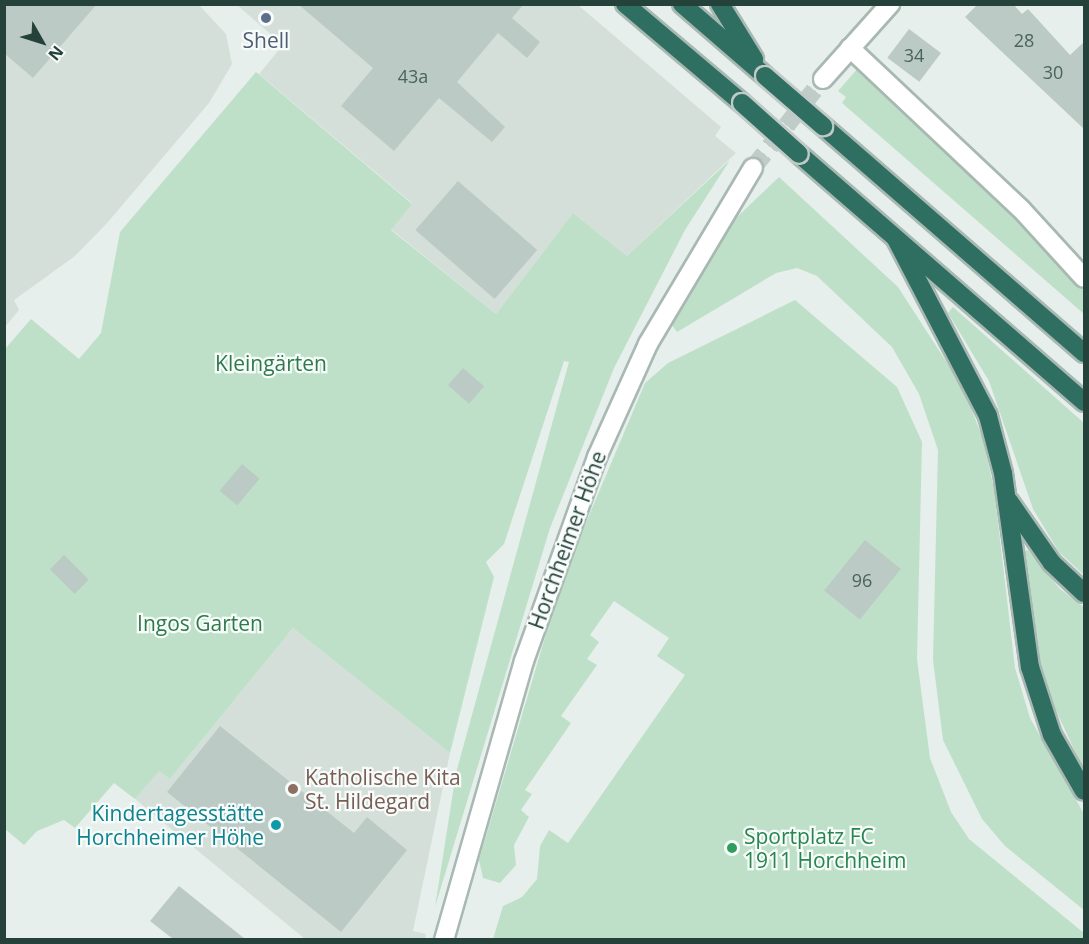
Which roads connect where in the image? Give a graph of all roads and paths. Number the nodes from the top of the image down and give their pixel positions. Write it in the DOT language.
graph roads {
  1 [pos="625,4"];
  2 [pos="682,4"];
  3 [pos="720,4"];
  4 [pos="890,4"];
  5 [pos="850,48"];
  6 [pos="765,76"];
  7 [pos="823,79"];
  8 [pos="753,168"];
  9 [pos="896,239"];
  10 [pos="1084,278"];
  11 [pos="1084,353"];
  12 [pos="1084,402"];
  13 [pos="1006,497"];
  14 [pos="1084,593"];
  15 [pos="1084,791"];
  16 [pos="444,939"];
  1 -- 9 [label="highway, bridge"];
  2 -- 6 [label="highway"];
  3 -- 6 [label="highway"];
  4 -- 5 [label="street"];
  5 -- 7 [label="street"];
  5 -- 10 [label="street"];
  6 -- 11 [label="highway, bridge"];
  8 -- 16 [label="street, Horchheimer Höhe"];
  9 -- 12 [label="highway"];
  9 -- 13 [label="highway"];
  13 -- 14 [label="highway"];
  13 -- 15 [label="highway"];
}
